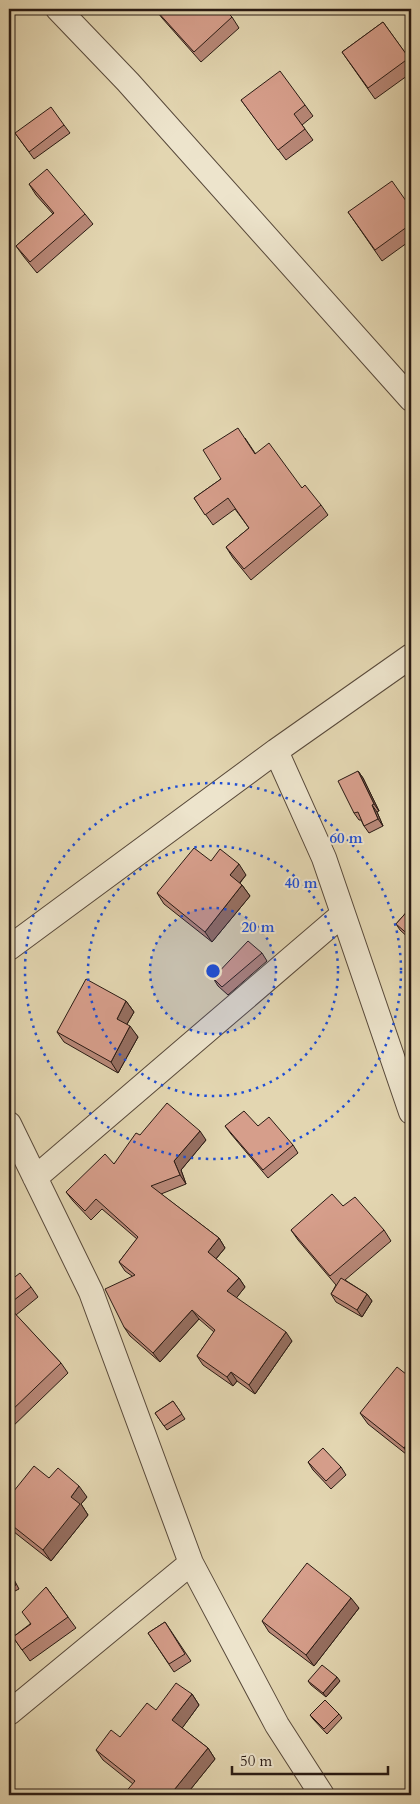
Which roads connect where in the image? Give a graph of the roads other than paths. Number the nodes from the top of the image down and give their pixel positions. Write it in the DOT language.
graph roads {
  1 [pos="58,9"];
  2 [pos="411,399"];
  3 [pos="411,656"];
  4 [pos="276,751"];
  5 [pos="343,914"];
  6 [pos="9,948"];
  7 [pos="404,1066"];
  8 [pos="411,1112"];
  9 [pos="9,1124"];
  10 [pos="36,1178"];
  11 [pos="191,1563"];
  12 [pos="9,1713"];
  13 [pos="322,1795"];
  1 -- 2 [label="street"];
  3 -- 4 [label="street"];
  4 -- 5 [label="street"];
  4 -- 6 [label="street"];
  5 -- 7 [label="street"];
  5 -- 10 [label="street"];
  7 -- 8 [label="street"];
  9 -- 10 [label="street"];
  10 -- 11 [label="street"];
  11 -- 12 [label="street"];
  11 -- 13 [label="street"];
}
